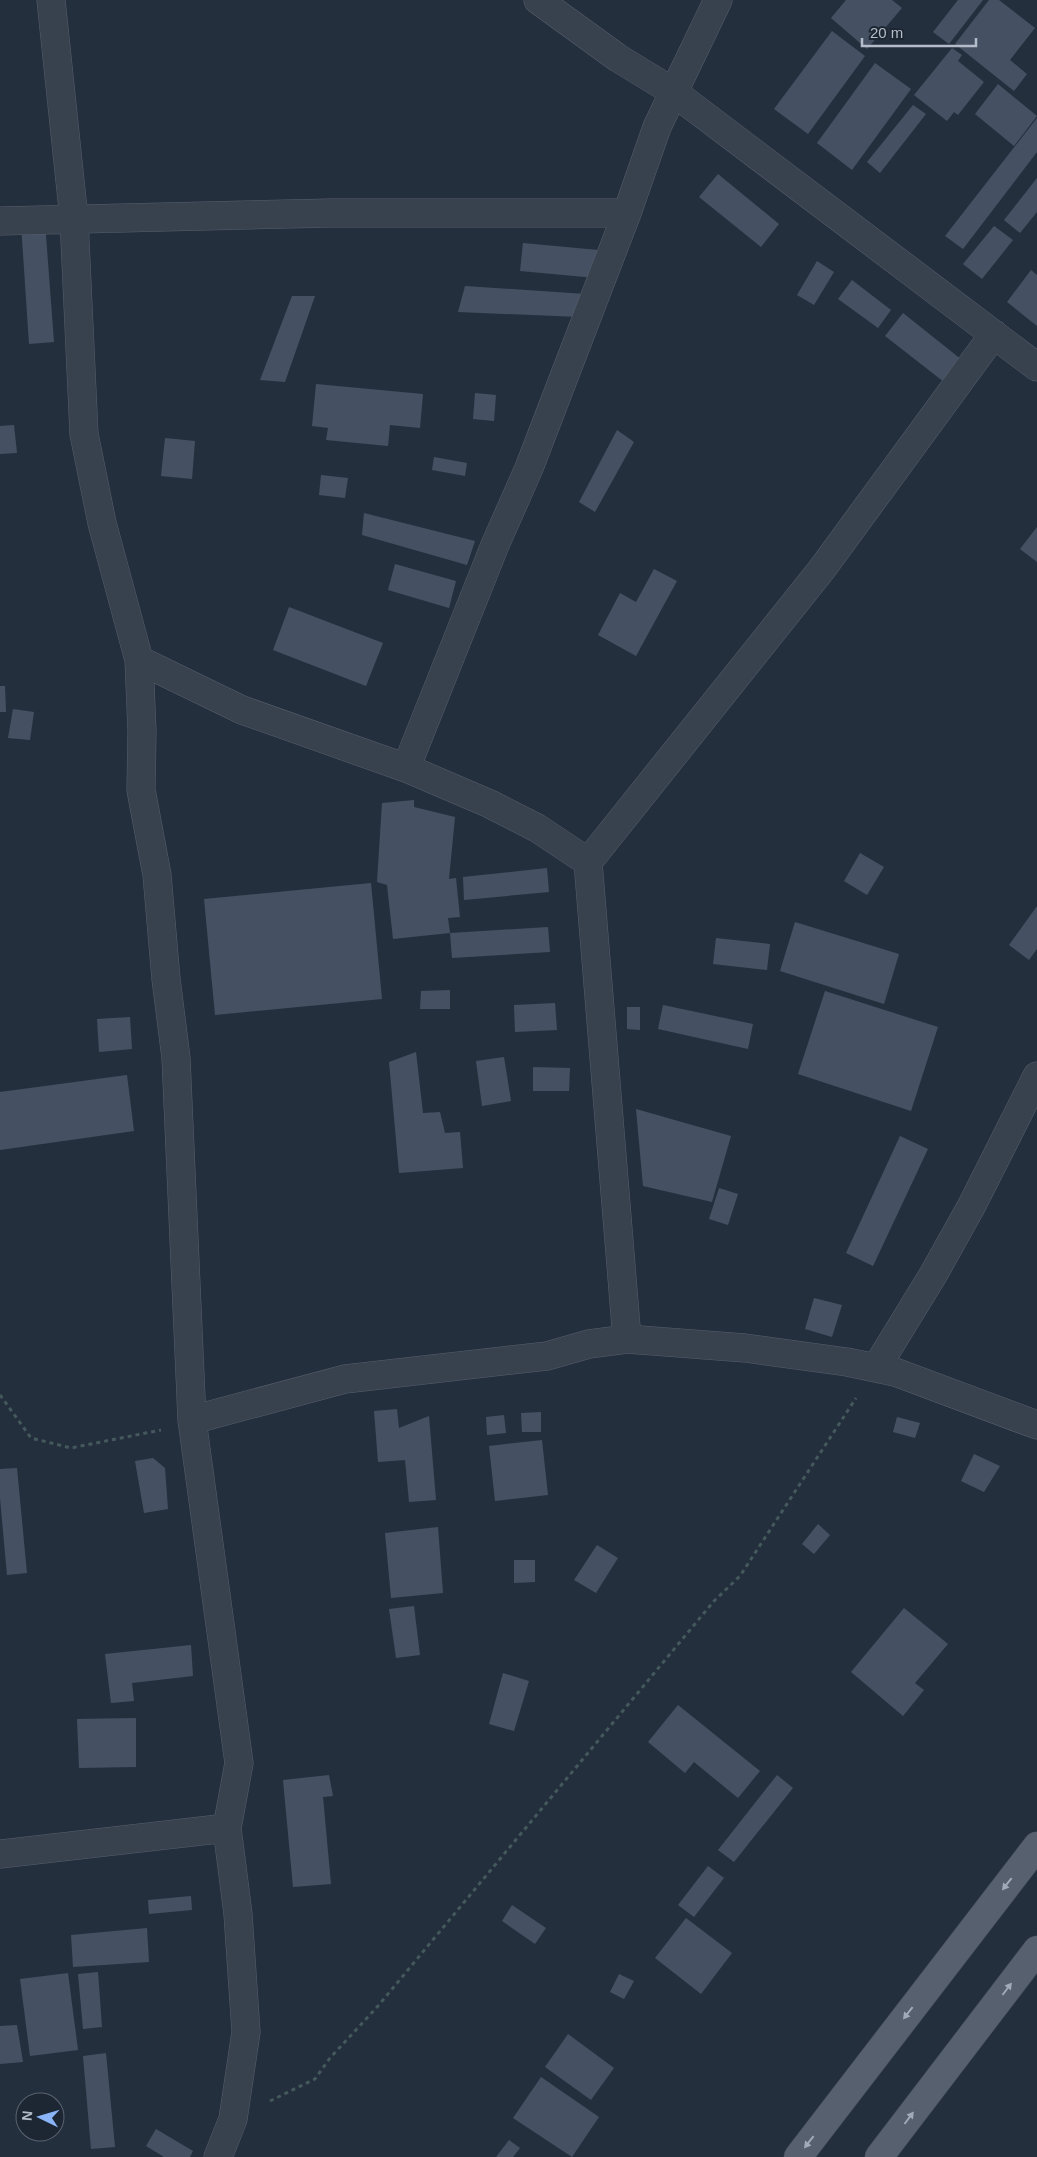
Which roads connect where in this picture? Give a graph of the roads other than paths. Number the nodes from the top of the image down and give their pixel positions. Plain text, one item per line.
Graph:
1 (51, 0) edge
2 (538, 0) edge
3 (718, 0) edge
4 (672, 91) junction
5 (627, 213) junction
6 (74, 219) junction
7 (0, 221) edge
8 (994, 334) junction
9 (1037, 367) edge
10 (139, 660) junction
11 (406, 768) junction
12 (588, 862) junction
13 (1037, 1076) edge
14 (627, 1339) junction
15 (876, 1368) junction
16 (192, 1420) junction
17 (1037, 1425) edge
18 (227, 1828) junction
19 (1037, 1846) edge
20 (0, 1854) edge
21 (1037, 1950) edge
22 (218, 2157) edge
23 (798, 2157) edge
24 (879, 2157) edge

1 - 6 street
2 - 4 street
3 - 4 street
4 - 5 street
4 - 8 street
5 - 6 street
5 - 11 street
6 - 7 street
6 - 10 street
8 - 9 street
8 - 12 street
10 - 11 street
10 - 16 street
11 - 12 street
12 - 14 street
13 - 15 street
14 - 15 street
14 - 16 street
15 - 17 street
16 - 18 street
18 - 20 street
18 - 22 street
19 -> 23 main road
24 -> 21 main road

